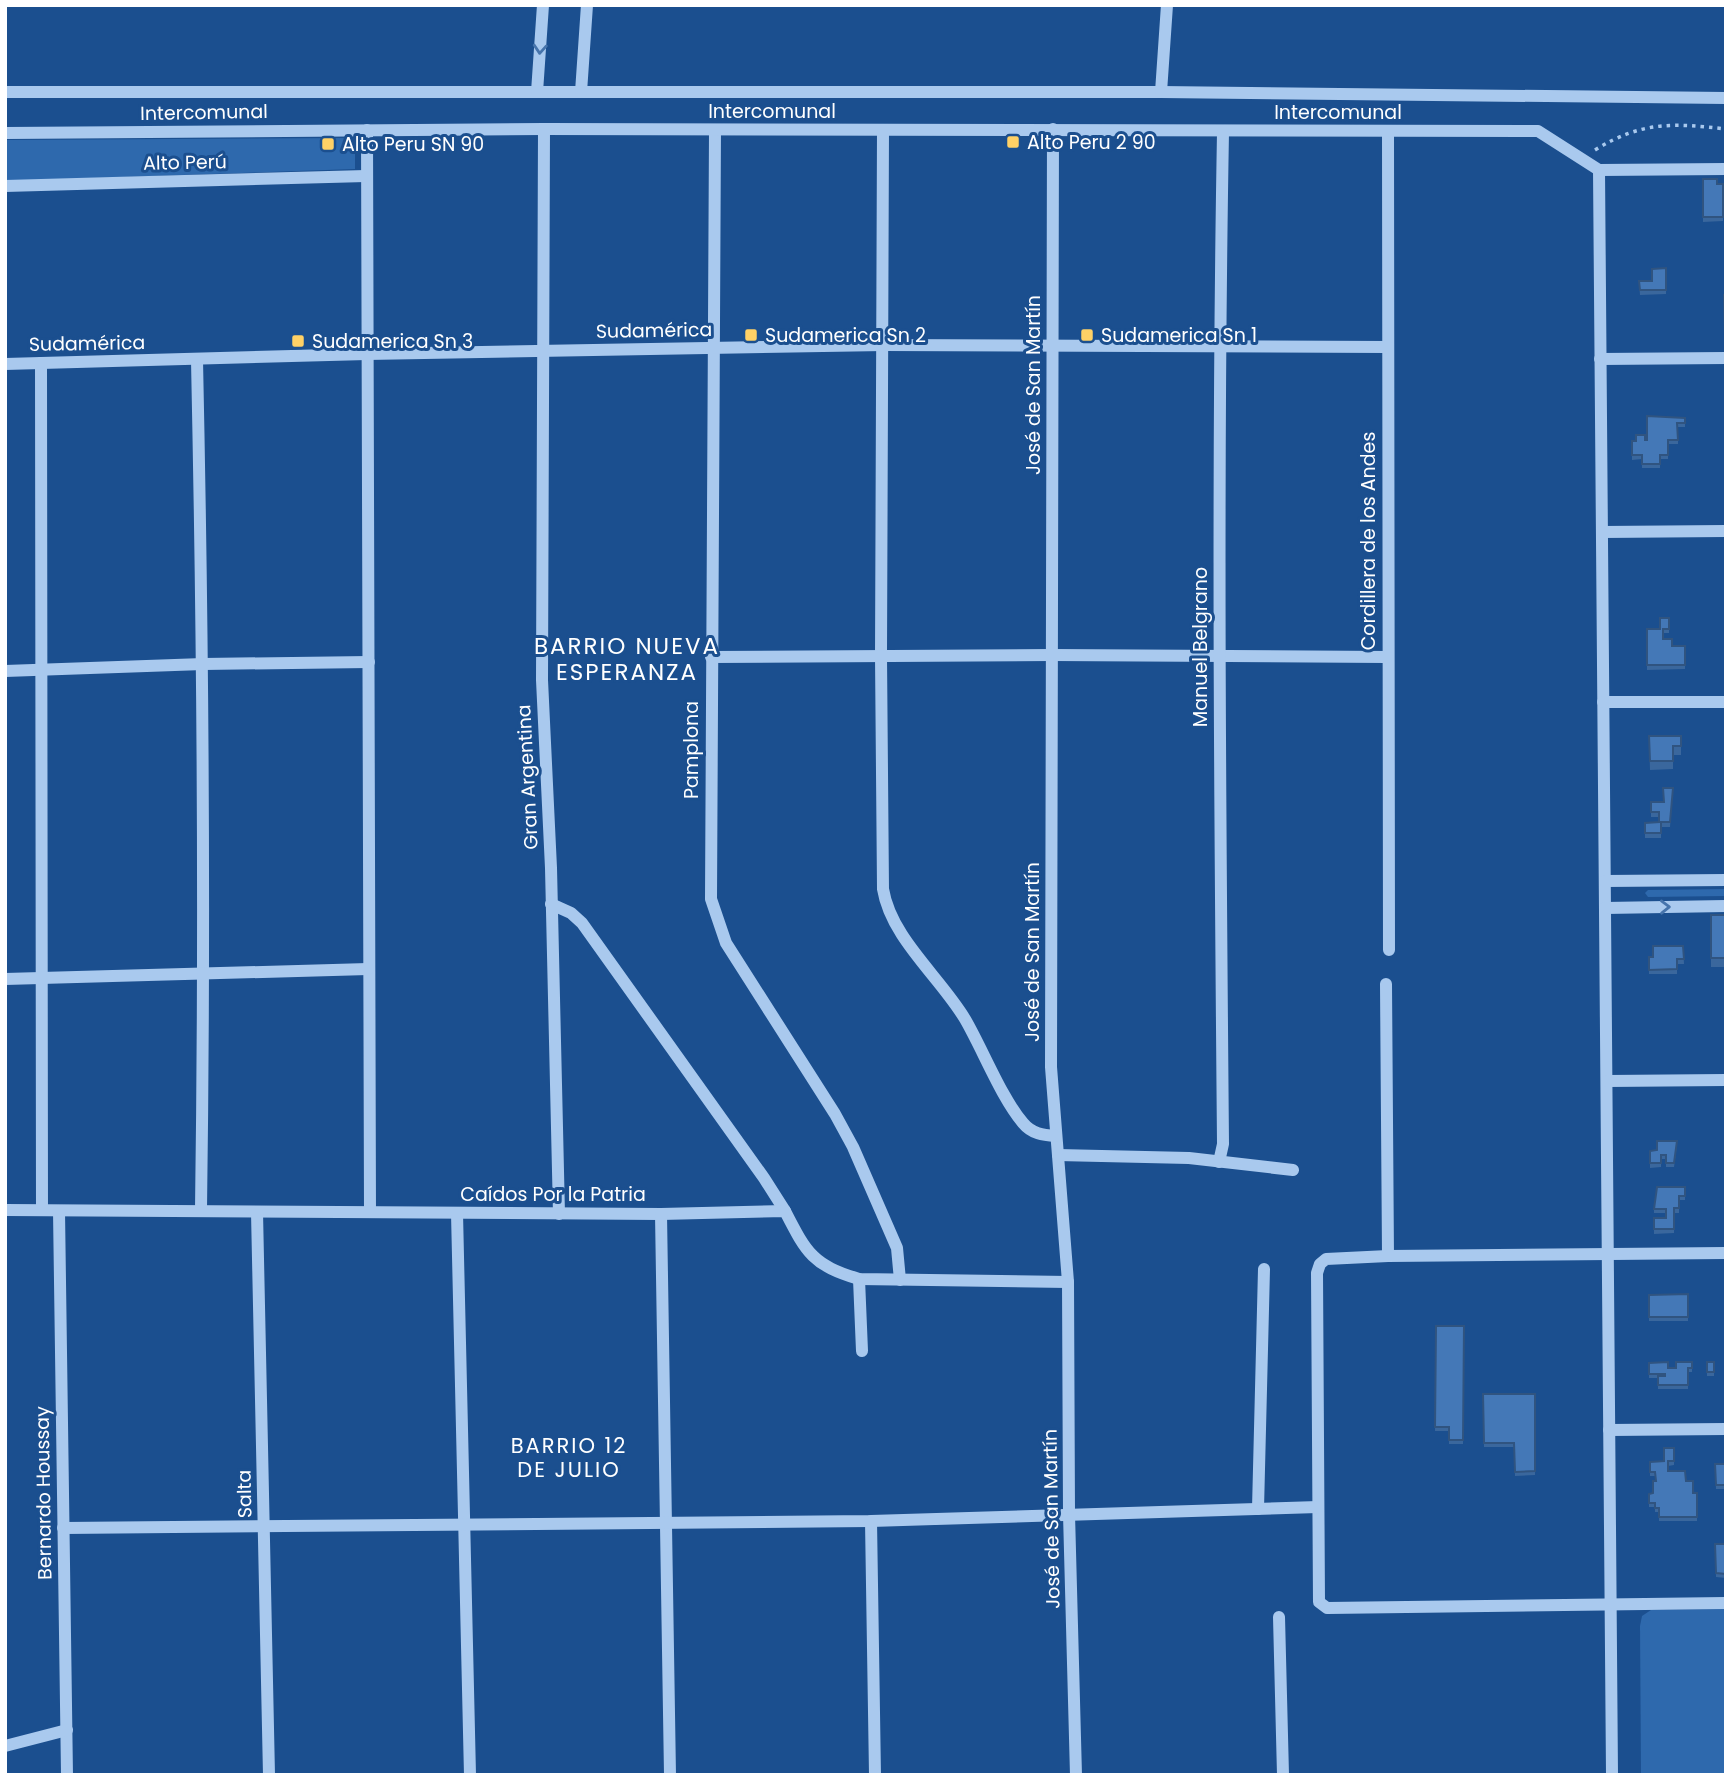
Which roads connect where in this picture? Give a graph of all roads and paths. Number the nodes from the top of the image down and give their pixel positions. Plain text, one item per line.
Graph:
1 (543, 5) edge
2 (587, 5) edge
3 (1167, 5) edge
4 (5, 92) edge
5 (537, 92) junction
6 (581, 92) junction
7 (1161, 92) junction
8 (1726, 98) edge
9 (1053, 129) junction
10 (1726, 129) edge
11 (367, 130) junction
12 (544, 130) junction
13 (715, 130) junction
14 (883, 130) junction
15 (1388, 131) junction
16 (1223, 132) junction
17 (5, 134) edge
18 (1581, 158) junction
19 (1726, 169) edge
20 (1598, 170) junction
21 (366, 176) junction
22 (5, 186) edge
23 (884, 345) junction
24 (1052, 346) junction
25 (1219, 347) junction
26 (1388, 347) junction
27 (713, 348) junction
28 (542, 352) junction
29 (367, 354) junction
30 (1726, 358) edge
31 (1600, 359) junction
32 (197, 360) junction
33 (41, 363) junction
34 (5, 364) edge
35 (1726, 531) edge
36 (1602, 532) junction
37 (1052, 654) junction
38 (881, 656) junction
39 (1219, 656) junction
40 (712, 657) junction
41 (1387, 657) junction
42 (369, 662) junction
43 (203, 664) junction
44 (43, 670) junction
45 (5, 671) edge
46 (1603, 702) junction
47 (1726, 702) edge
48 (1726, 880) edge
49 (1605, 881) junction
50 (551, 904) junction
51 (1726, 906) edge
52 (1605, 908) junction
53 (1389, 950) dead end
54 (368, 969) junction
55 (204, 974) junction
56 (43, 978) junction
57 (5, 979) edge
58 (1386, 984) dead end
59 (1726, 1080) edge
60 (1606, 1081) junction
61 (1056, 1136) junction
62 (1058, 1156) junction
63 (1219, 1162) junction
64 (1293, 1170) dead end
65 (5, 1210) edge
66 (42, 1210) junction
67 (201, 1210) junction
68 (59, 1211) junction
69 (785, 1211) junction
70 (257, 1212) junction
71 (370, 1212) junction
72 (457, 1213) junction
73 (559, 1214) junction
74 (661, 1214) junction
75 (1726, 1253) edge
76 (1608, 1254) junction
77 (1388, 1256) junction
78 (1264, 1269) dead end
79 (859, 1279) junction
80 (900, 1280) junction
81 (1068, 1282) junction
82 (862, 1351) dead end
83 (1726, 1429) edge
84 (1609, 1430) junction
85 (1318, 1507) junction
86 (1258, 1509) junction
87 (1069, 1514) junction
88 (871, 1521) junction
89 (666, 1524) junction
90 (464, 1525) junction
91 (264, 1527) junction
92 (63, 1528) junction
93 (1726, 1603) edge
94 (1611, 1605) junction
95 (1279, 1618) dead end
96 (67, 1730) junction
97 (5, 1746) edge
98 (68, 1775) edge
99 (269, 1775) edge
100 (470, 1775) edge
101 (670, 1775) edge
102 (875, 1775) edge
103 (1076, 1775) edge
104 (1283, 1775) edge
105 (1612, 1775) edge

1 -> 5 street
2 - 6 street
3 - 7 street
4 - 5 street
5 - 6 street
6 - 7 street
7 - 8 street
9 - 14 street, Intercomunal
9 - 16 street, Intercomunal
9 - 24 street, José de San Martín
10 - 18 path
11 - 12 street, Intercomunal
11 - 17 street, Intercomunal
11 - 21 street
12 - 13 street, Intercomunal
12 - 28 street, Gran Argentina
13 - 14 street, Intercomunal
13 - 27 street, Pamplona
14 - 23 street
15 - 16 street, Intercomunal
15 - 18 street, Intercomunal
15 - 26 street, Cordillera de los Andes
16 - 25 street, Manuel Belgrano
18 - 20 street
19 - 20 street
20 - 31 street
21 - 22 street, Alto Perú
21 - 29 street
23 - 24 street, Sudamérica
23 - 27 street, Sudamérica
23 - 38 street
24 - 25 street, Sudamérica
24 - 37 street, José de San Martín
25 - 26 street, Sudamérica
25 - 39 street, Manuel Belgrano
26 - 41 street, Cordillera de los Andes
27 - 28 street, Sudamérica
27 - 40 street, Pamplona
28 - 29 street, Sudamérica
28 - 50 street, Gran Argentina
29 - 32 street, Sudamérica
29 - 42 street
30 - 31 street
31 - 36 street
32 - 33 street, Sudamérica
32 - 43 street
33 - 34 street, Sudamérica
33 - 44 street
35 - 36 street
36 - 46 street
37 - 38 street
37 - 39 street
37 - 61 street, José de San Martín
38 - 40 street
38 - 61 street
39 - 41 street
39 - 63 street, Manuel Belgrano
40 - 80 street, Pamplona
41 - 53 street, Cordillera de los Andes
42 - 43 street
42 - 54 street
43 - 44 street
43 - 55 street
44 - 45 street
44 - 56 street
46 - 47 street
46 - 49 street
48 - 49 street
49 - 52 street
50 - 69 street
50 - 73 street, Gran Argentina
52 -> 51 street
52 - 60 street
54 - 55 street
54 - 71 street
55 - 56 street
55 - 67 street
56 - 57 street
56 - 66 street
58 - 77 street
59 - 60 street
60 - 76 street
61 - 62 street, José de San Martín
62 - 63 street
62 - 81 street, José de San Martín
63 - 64 street
65 - 66 street, Caídos Por la Patria
66 - 68 street, Caídos Por la Patria
67 - 68 street, Caídos Por la Patria
67 - 70 street, Caídos Por la Patria
68 - 92 street, Bernardo Houssay
69 - 74 street, Caídos Por la Patria
69 - 79 street
70 - 71 street, Caídos Por la Patria
70 - 91 street, Salta
71 - 72 street, Caídos Por la Patria
72 - 73 street, Caídos Por la Patria
72 - 90 street
73 - 74 street, Caídos Por la Patria
74 - 89 street
75 - 76 street
76 - 77 street
76 - 84 street
77 - 85 street
78 - 86 street
79 - 80 street
79 - 82 street
80 - 81 street
81 - 87 street, José de San Martín
83 - 84 street
84 - 94 street
85 - 86 street
85 - 94 street
86 - 87 street
87 - 88 street
87 - 103 street, José de San Martín
88 - 89 street
88 - 102 street
89 - 90 street
89 - 101 street
90 - 91 street
90 - 100 street
91 - 92 street
91 - 99 street, Salta
92 - 96 street, Bernardo Houssay
93 - 94 street
94 - 105 street
95 - 104 street
96 - 97 street
96 - 98 street, Bernardo Houssay

